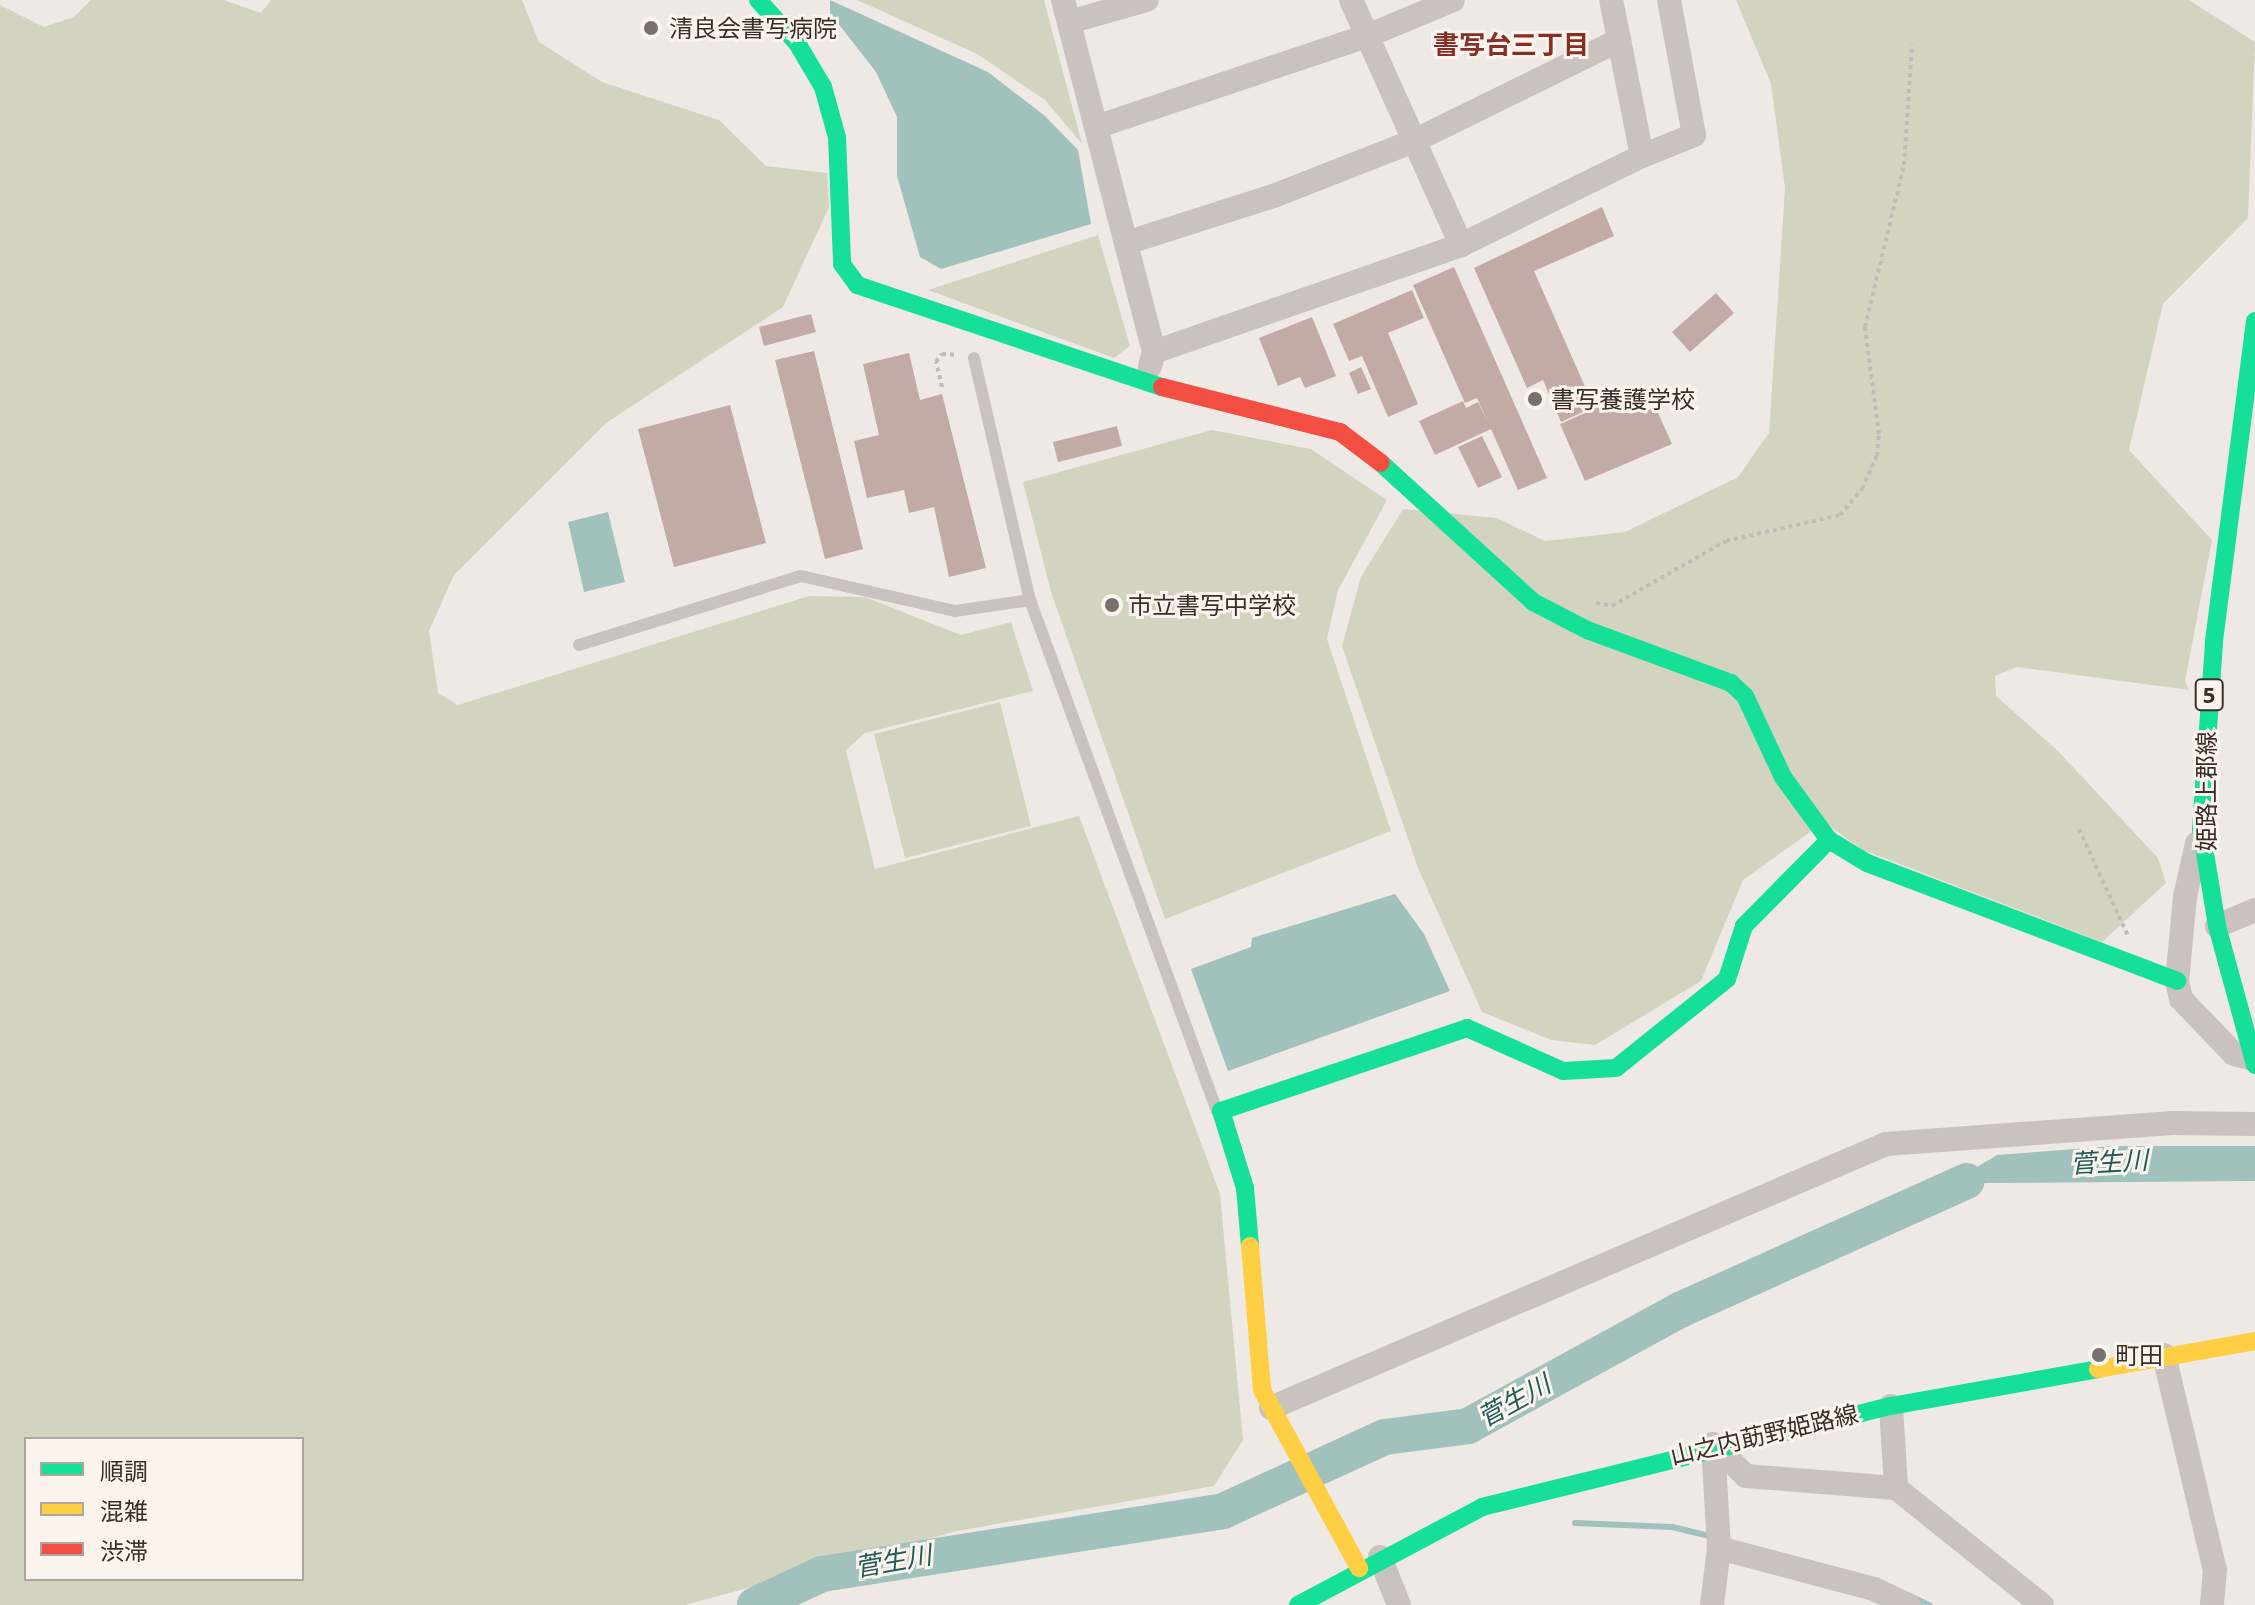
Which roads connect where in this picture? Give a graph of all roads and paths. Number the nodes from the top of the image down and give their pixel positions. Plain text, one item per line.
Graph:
1 (758, 0) edge
2 (1147, 0) edge
3 (1351, 0) edge
4 (1453, 0) edge
5 (1611, 0) edge
6 (1669, 0) edge
7 (1066, 11) edge
8 (1367, 36) junction
9 (1619, 40) junction
10 (1912, 44) dead end
11 (1096, 127) junction
12 (1414, 141) junction
13 (1642, 156) junction
14 (1126, 243) junction
15 (1461, 245) junction
16 (2255, 321) edge
17 (1154, 352) junction
18 (974, 358) dead end
19 (961, 368) dead end
20 (1146, 383) junction
21 (942, 387) dead end
22 (1030, 600) junction
23 (1585, 601) dead end
24 (579, 645) dead end
25 (2079, 829) dead end
26 (2201, 829) junction
27 (1829, 840) junction
28 (2255, 910) edge
29 (2217, 926) junction
30 (2128, 931) dead end
31 (2177, 981) junction
32 (2254, 1062) edge
33 (1219, 1118) junction
34 (2255, 1124) edge
35 (2255, 1341) edge
36 (2164, 1355) junction
37 (1891, 1406) junction
38 (1273, 1412) junction
39 (1713, 1444) junction
40 (1896, 1488) junction
41 (1719, 1548) junction
42 (1370, 1563) junction
43 (1298, 1605) edge
44 (1399, 1605) edge
45 (1712, 1605) edge
46 (1908, 1605) edge
47 (2042, 1605) edge
48 (2212, 1605) edge

1 - 20 street
2 - 7 street
3 - 8 street
4 - 8 street
5 - 9 street
6 - 13 street
7 - 11 street
8 - 11 street
8 - 12 street
9 - 12 street
9 - 13 street
10 - 23 path
11 - 14 street
12 - 14 street
12 - 15 street
13 - 15 street
14 - 17 street
15 - 17 street
16 - 26 street, 姫路上郡線 / 5
17 - 20 street
18 - 22 lane
19 - 21 path
20 - 27 street
22 - 24 lane
22 - 33 lane
25 - 30 path
26 - 29 street, 姫路上郡線 / 5
26 - 31 street
27 - 31 street
27 - 33 street
28 - 29 street
29 - 32 street, 姫路上郡線 / 5
31 - 32 street
33 - 38 street
34 - 38 street
35 - 36 street, 山之内莇野姫路線
36 - 37 street, 山之内莇野姫路線
36 - 48 street
37 - 39 street, 山之内莇野姫路線
37 - 40 street
38 - 42 street
39 - 40 street
39 - 41 street
39 - 42 street, 山之内莇野姫路線
40 - 47 street
41 - 45 street
41 - 46 street
42 - 43 street, 山之内莇野姫路線
42 - 44 street

